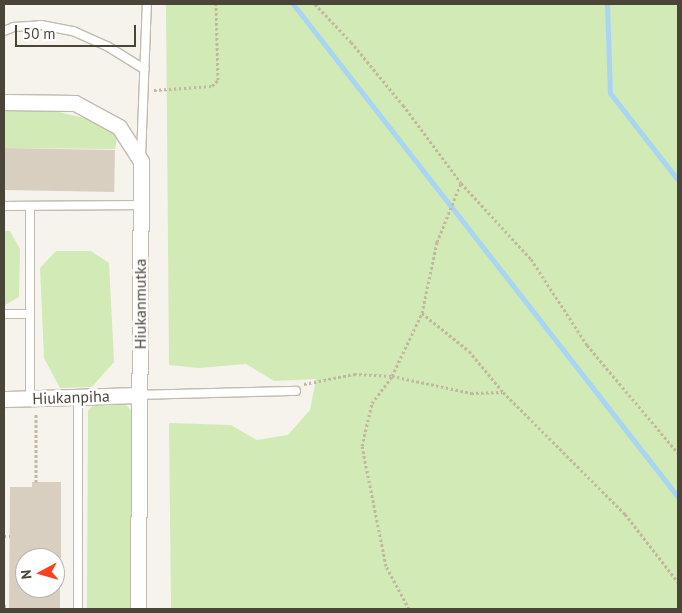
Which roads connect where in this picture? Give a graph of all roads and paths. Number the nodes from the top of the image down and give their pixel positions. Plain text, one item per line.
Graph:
1 (147, 4) edge
2 (216, 4) edge
3 (314, 4) edge
4 (4, 31) edge
5 (144, 69) junction
6 (143, 90) junction
7 (4, 102) edge
8 (141, 161) junction
9 (461, 183) junction
10 (141, 205) junction
11 (4, 206) edge
12 (30, 206) junction
13 (422, 313) junction
14 (4, 314) edge
15 (30, 314) junction
16 (392, 376) junction
17 (308, 381) dead end
18 (296, 391) dead end
19 (502, 392) junction
20 (139, 395) junction
21 (78, 396) junction
22 (33, 398) junction
23 (4, 399) edge
24 (678, 453) edge
25 (36, 482) dead end
26 (4, 536) edge
27 (10, 536) dead end
28 (678, 582) edge
29 (4, 606) edge
30 (9, 606) dead end
31 (78, 609) edge
32 (138, 609) edge
33 (409, 609) edge

1 - 5 lane
2 - 6 path
3 - 9 path
4 - 5 lane
5 - 6 lane
6 - 8 lane
7 - 8 street
8 - 10 street, Hiukanmutka
9 - 13 path
9 - 24 path
10 - 12 lane
10 - 20 street, Hiukanmutka
11 - 12 lane
12 - 15 lane
13 - 16 path
13 - 19 path
14 - 15 lane
15 - 22 lane
16 - 17 path
16 - 19 path
16 - 33 path
18 - 20 lane
19 - 28 path
20 - 21 street, Hiukanpiha
20 - 32 street, Hiukanmutka
21 - 22 street, Hiukanpiha
21 - 31 lane
22 - 23 street, Hiukanpiha
22 - 25 path
26 - 27 path
29 - 30 path

